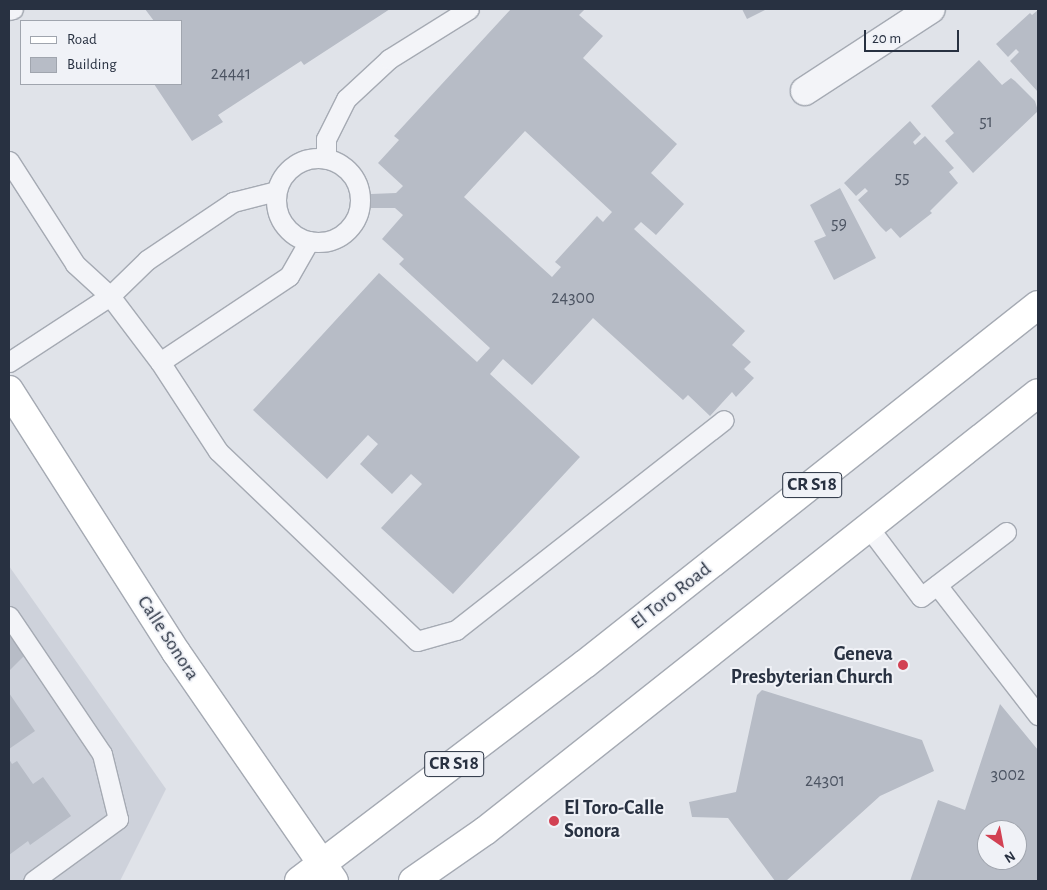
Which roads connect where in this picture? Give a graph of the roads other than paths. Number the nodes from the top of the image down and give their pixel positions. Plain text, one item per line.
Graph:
1 (13, 9) edge
2 (469, 9) edge
3 (931, 9) edge
4 (9, 10) edge
5 (805, 91) dead end
6 (326, 159) junction
7 (9, 161) edge
8 (276, 191) junction
9 (309, 241) junction
10 (110, 296) junction
11 (1038, 305) edge
12 (9, 362) edge
13 (160, 362) junction
14 (9, 390) edge
15 (1038, 393) edge
16 (724, 420) dead end
17 (869, 528) junction
18 (1006, 532) dead end
19 (937, 585) junction
20 (9, 616) edge
21 (1038, 715) edge
22 (329, 873) edge
23 (34, 881) edge
24 (299, 881) edge
25 (413, 881) edge

1 - 4 lane
2 - 6 lane
3 - 5 street
6 - 8 lane
6 - 9 lane
7 - 10 lane
8 - 9 lane
8 - 10 lane
9 - 13 lane
10 - 12 lane
10 - 13 lane
11 - 22 main road, El Toro Road / CR S18
13 - 16 lane
14 - 22 main road, Calle Sonora
15 - 17 main road
17 - 19 lane
17 - 25 main road
18 - 19 lane
19 - 21 lane
20 - 23 lane
22 - 24 main road, El Toro Road / CR S18

